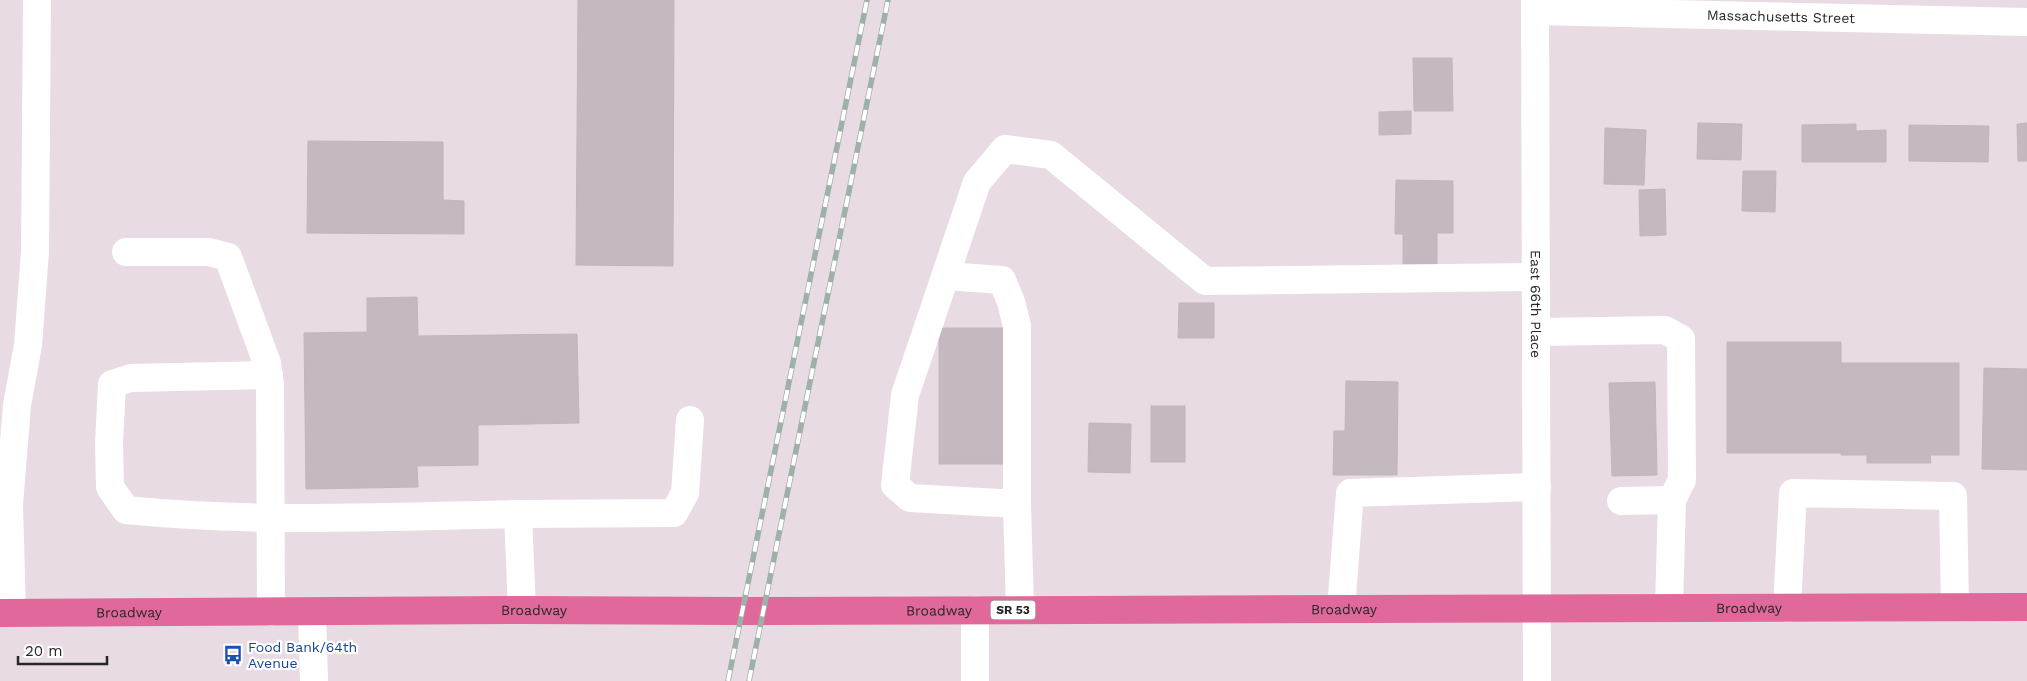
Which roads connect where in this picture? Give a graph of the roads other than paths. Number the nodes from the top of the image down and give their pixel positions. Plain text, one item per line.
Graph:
1 (37, 0) edge
2 (1535, 6) edge
3 (2027, 22) edge
4 (126, 252) dead end
5 (946, 276) junction
6 (1536, 277) junction
7 (1536, 332) junction
8 (269, 375) junction
9 (690, 420) dead end
10 (7, 452) edge
11 (1536, 487) junction
12 (1672, 500) junction
13 (1621, 501) dead end
14 (1017, 504) junction
15 (518, 514) junction
16 (270, 519) junction
17 (1955, 607) junction
18 (2027, 607) edge
19 (1536, 608) junction
20 (1668, 608) junction
21 (1787, 608) junction
22 (1341, 609) junction
23 (522, 610) junction
24 (975, 610) junction
25 (1020, 610) junction
26 (271, 612) junction
27 (312, 612) junction
28 (6, 613) edge
29 (314, 681) edge
30 (975, 681) edge
31 (1537, 681) edge

1 - 10 street
2 - 3 street, Massachusetts Street
2 - 6 street, East 66th Place
4 - 8 street
5 - 6 street
5 - 14 street
5 - 14 street
6 - 7 street, East 66th Place
7 - 11 street, East 66th Place
7 - 12 street
8 - 16 street
8 - 16 street
9 - 15 street
10 - 28 street
11 - 19 street, East 66th Place
11 - 22 street
12 - 13 street
12 - 20 street
14 - 25 street
15 - 16 street
15 - 23 street
16 - 26 street
17 - 18 main road, Broadway / SR 53
17 - 21 main road, Broadway / SR 53
17 - 21 street
19 - 20 main road, Broadway / SR 53
19 - 22 main road, Broadway / SR 53
19 - 31 street, East 66th Place
20 - 21 main road, Broadway / SR 53
22 - 25 main road, Broadway / SR 53
23 - 24 main road, Broadway / SR 53
23 - 27 main road, Broadway / SR 53
24 - 25 main road, Broadway / SR 53
24 - 30 street
26 - 27 main road, Broadway / SR 53
26 - 28 main road, Broadway / SR 53
27 - 29 street

